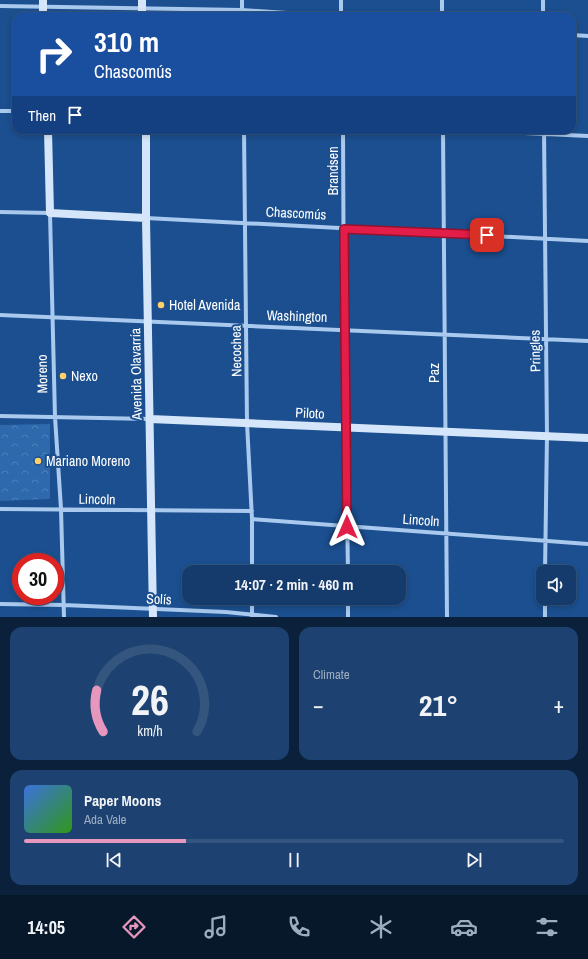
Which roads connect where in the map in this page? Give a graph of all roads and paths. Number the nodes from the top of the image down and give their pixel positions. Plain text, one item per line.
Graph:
1 (242, 0) edge
2 (341, 0) edge
3 (442, 0) edge
4 (543, 0) edge
5 (43, 3) edge
6 (0, 6) edge
7 (142, 8) edge
8 (242, 10) junction
9 (272, 12) edge
10 (341, 12) edge
11 (442, 12) edge
12 (543, 12) edge
13 (576, 35) edge
14 (588, 36) edge
15 (0, 111) edge
16 (12, 111) edge
17 (48, 134) edge
18 (146, 134) edge
19 (244, 134) edge
20 (343, 134) edge
21 (443, 134) edge
22 (544, 134) edge
23 (566, 134) edge
24 (588, 136) edge
25 (0, 212) edge
26 (50, 213) junction
27 (146, 218) junction
28 (246, 224) junction
29 (344, 229) junction
30 (444, 233) junction
31 (544, 238) junction
32 (588, 241) edge
33 (0, 315) edge
34 (54, 318) junction
35 (149, 321) junction
36 (246, 325) junction
37 (344, 329) junction
38 (445, 334) junction
39 (546, 338) junction
40 (588, 341) edge
41 (0, 416) edge
42 (55, 417) junction
43 (150, 419) junction
44 (247, 423) junction
45 (346, 428) junction
46 (445, 431) junction
47 (547, 435) junction
48 (588, 438) edge
49 (0, 509) edge
50 (61, 509) junction
51 (151, 509) junction
52 (252, 511) junction
53 (252, 519) junction
54 (347, 527) junction
55 (447, 533) junction
56 (546, 541) junction
57 (588, 544) edge
58 (62, 553) edge
59 (252, 565) edge
60 (348, 565) edge
61 (545, 565) edge
62 (0, 604) edge
63 (12, 604) edge
64 (64, 605) joint
65 (252, 605) edge
66 (348, 605) edge
67 (545, 605) edge
68 (153, 613) edge
69 (252, 616) edge
70 (64, 617) edge
71 (276, 617) edge
72 (348, 617) edge
73 (447, 617) edge
74 (544, 617) edge

1 - 8 street
2 - 10 street
3 - 11 street
4 - 12 street
5 - 6 street
5 - 7 street
7 - 8 street
8 - 9 street
13 - 14 street
15 - 16 street
17 - 26 main road, Moreno
18 - 27 main road, Avenida Olavarría
19 - 28 street, Necochea
20 - 29 street, Brandsen
21 - 30 street, Paz
22 - 31 street, Pringles
23 - 24 street
25 - 26 street
26 - 27 main road, Chascomús
26 - 34 street, Moreno
27 - 28 street, Chascomús
27 - 35 main road, Avenida Olavarría
28 - 29 street, Chascomús
28 - 36 street, Necochea
29 - 30 street, Chascomús
29 - 37 street, Brandsen
30 - 31 street, Chascomús
30 - 38 street, Paz
31 - 32 street, Chascomús
31 - 39 street, Pringles
33 - 34 street, Washington
34 - 35 street, Washington
34 - 42 street, Moreno
35 - 36 street, Washington
35 - 43 main road, Avenida Olavarría
36 - 37 street, Washington
36 - 44 street, Necochea
37 - 38 street, Washington
37 - 45 street, Brandsen
38 - 39 street, Washington
38 - 46 street, Paz
39 - 40 street, Washington
39 - 47 street, Pringles
41 - 42 street, Piloto
42 - 43 street, Piloto
42 - 50 street, Moreno
43 - 44 main road, Piloto
43 - 51 main road, Avenida Olavarría
44 - 45 main road, Piloto
44 - 52 street, Necochea
45 - 46 main road, Piloto
45 - 54 street, Brandsen
46 - 47 main road, Piloto
46 - 55 street, Paz
47 - 48 main road, Piloto
47 - 56 street, Pringles
49 - 50 street, Lincoln
50 - 51 street, Lincoln
50 - 58 street, Moreno
51 - 52 street, Lincoln
51 - 68 main road, Avenida Olavarría
52 - 53 street, Necochea
53 - 54 street, Lincoln
53 - 59 street, Necochea
54 - 55 street, Lincoln
54 - 60 street, Brandsen
55 - 56 street, Lincoln
55 - 73 street, Paz
56 - 57 street, Lincoln
56 - 61 street, Pringles
62 - 63 street, Solís
64 - 68 street, Solís
64 - 70 street, Moreno
65 - 69 street
66 - 72 street
67 - 74 street
68 - 69 street, Solís
69 - 71 street, Solís

